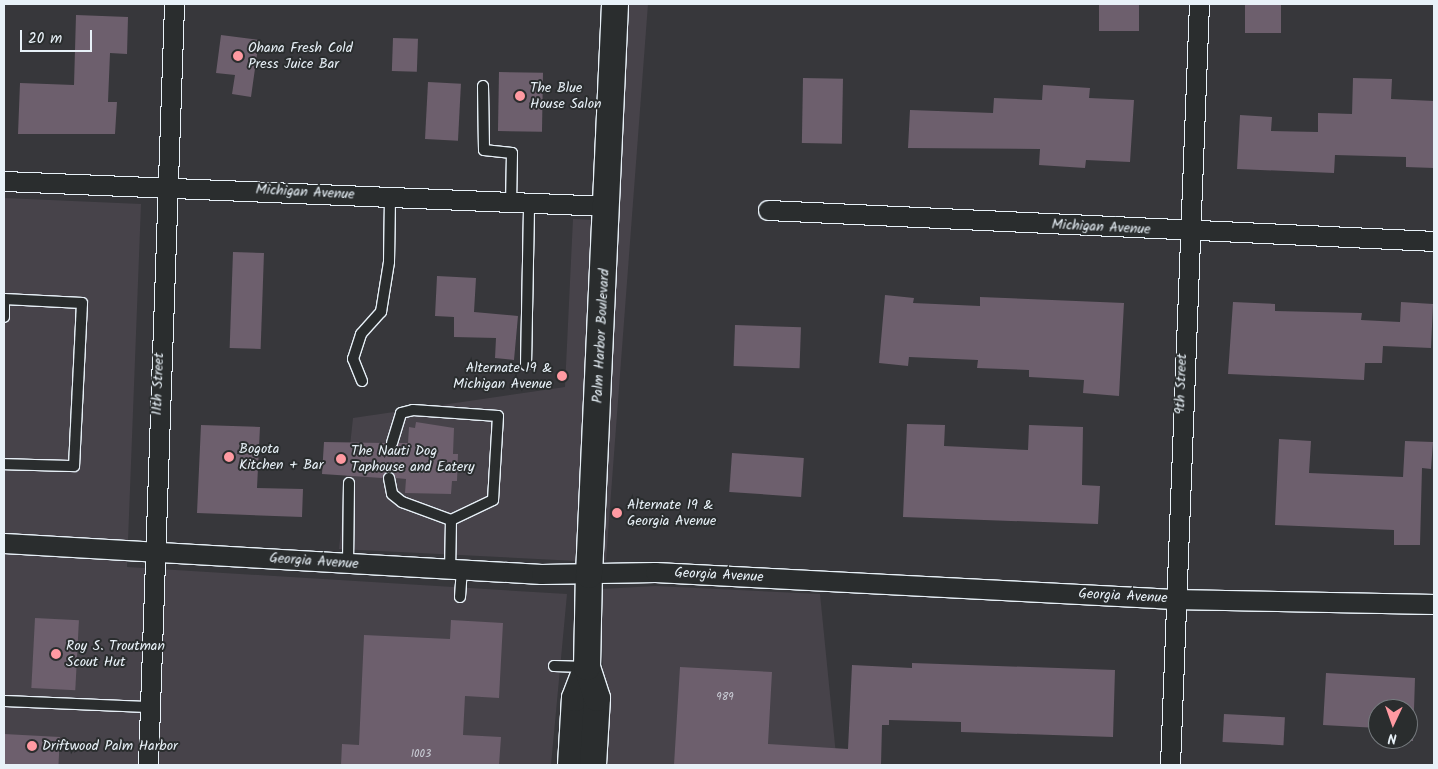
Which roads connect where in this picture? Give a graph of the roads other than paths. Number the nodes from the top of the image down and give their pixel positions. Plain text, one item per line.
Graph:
1 (174, 4) edge
2 (615, 4) edge
3 (1199, 4) edge
4 (483, 86) dead end
5 (4, 181) edge
6 (164, 185) junction
7 (390, 197) junction
8 (520, 203) junction
9 (607, 206) junction
10 (768, 210) dead end
11 (1187, 231) junction
12 (1434, 241) edge
13 (4, 299) edge
14 (4, 317) edge
15 (526, 365) dead end
16 (362, 381) dead end
17 (392, 443) dead end
18 (4, 464) edge
19 (389, 478) dead end
20 (349, 483) dead end
21 (451, 520) junction
22 (4, 543) edge
23 (153, 551) junction
24 (348, 564) junction
25 (456, 570) junction
26 (589, 575) junction
27 (460, 597) dead end
28 (1173, 598) junction
29 (1434, 604) edge
30 (554, 666) dead end
31 (587, 667) junction
32 (4, 701) edge
33 (148, 707) junction
34 (148, 765) edge
35 (571, 765) edge
36 (593, 765) edge
37 (1170, 765) edge

1 - 6 street, 11th Street
2 - 9 main road, Palm Harbor Boulevard
3 - 11 street, 9th Street
4 - 8 lane
5 - 6 street, Michigan Avenue
6 - 7 street, Michigan Avenue
6 - 23 street, 11th Street
7 - 8 street, Michigan Avenue
7 - 16 lane
8 - 9 street, Michigan Avenue
8 - 15 lane
9 - 26 main road, Palm Harbor Boulevard
10 - 11 street, Michigan Avenue
11 - 12 street, Michigan Avenue
11 - 28 street, 9th Street
13 - 14 lane
13 - 18 lane
17 - 21 lane
19 - 21 lane
20 - 24 lane
21 - 25 lane
22 - 23 street, Georgia Avenue
23 - 24 street, Georgia Avenue
23 - 33 street, 11th Street
24 - 25 street, Georgia Avenue
25 - 26 street, Georgia Avenue
25 - 27 lane
26 - 28 street, Georgia Avenue
26 - 31 main road, Palm Harbor Boulevard
28 - 29 street, Georgia Avenue
28 - 37 street, 9th Street
30 - 31 lane
31 - 35 main road, Palm Harbor Boulevard
31 - 36 main road, Palm Harbor Boulevard
32 - 33 lane
33 - 34 street, 11th Street

